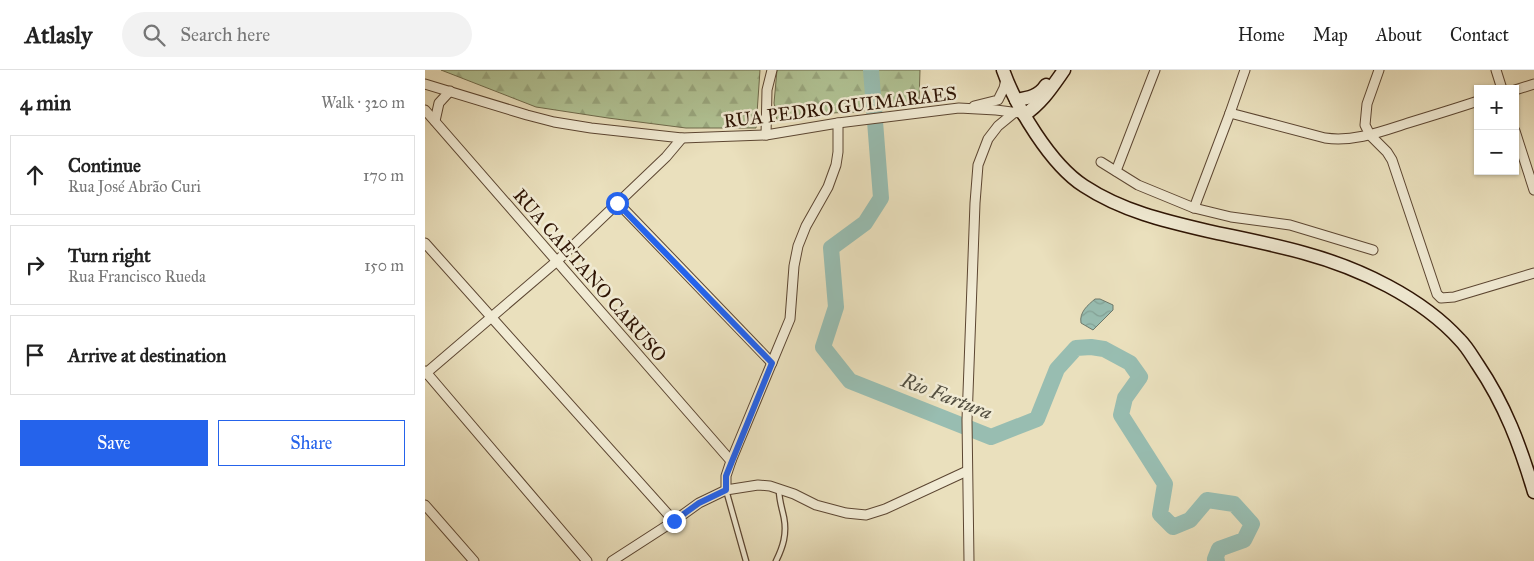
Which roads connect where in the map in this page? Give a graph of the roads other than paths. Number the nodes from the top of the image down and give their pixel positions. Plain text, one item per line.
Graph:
1 (771, 70) edge
2 (1055, 70) edge
3 (1064, 70) edge
4 (1155, 70) edge
5 (1245, 70) edge
6 (1379, 70) edge
7 (1496, 70) edge
8 (1006, 73) edge
9 (425, 84) edge
10 (1534, 84) edge
11 (1501, 85) edge
12 (1519, 89) edge
13 (450, 91) junction
14 (998, 100) junction
15 (1474, 102) edge
16 (959, 108) junction
17 (1026, 109) junction
18 (425, 110) edge
19 (1004, 111) junction
20 (1230, 114) junction
21 (435, 121) junction
22 (838, 123) junction
23 (998, 126) junction
24 (767, 135) junction
25 (1370, 135) junction
26 (682, 138) junction
27 (1519, 143) edge
28 (1101, 162) dead end
29 (1116, 171) junction
30 (1534, 190) edge
31 (617, 203) junction
32 (1194, 208) junction
33 (425, 243) edge
34 (1373, 250) dead end
35 (557, 261) junction
36 (1534, 273) edge
37 (491, 317) junction
38 (772, 363) junction
39 (425, 373) edge
40 (731, 461) junction
41 (967, 471) junction
42 (779, 489) junction
43 (726, 490) junction
44 (1534, 492) edge
45 (425, 505) edge
46 (674, 521) junction
47 (474, 561) edge
48 (587, 561) edge
49 (611, 561) edge
50 (746, 561) edge
51 (776, 561) edge
52 (969, 561) edge

1 - 24 street
2 - 17 main road
3 - 17 main road
4 - 29 street
5 - 20 street
6 - 25 street
7 - 11 street
8 - 14 street
8 - 17 main road
9 - 13 street, RUA PEDRO GUIMARÃES
10 - 12 street
13 - 21 street
13 - 26 street, RUA PEDRO GUIMARÃES
14 - 16 street
14 - 17 street
14 - 19 street
15 - 25 street
16 - 19 street, RUA PEDRO GUIMARÃES
16 - 22 street, RUA PEDRO GUIMARÃES
17 - 19 street, RUA PEDRO GUIMARÃES
17 - 23 street
17 - 44 main road
18 - 21 street, RUA CAETANO CARUSO
19 - 23 street
20 - 25 street
20 - 32 street
21 - 35 street, RUA CAETANO CARUSO
22 - 24 street, RUA PEDRO GUIMARÃES
22 - 38 street
23 - 41 street
24 - 26 street, RUA PEDRO GUIMARÃES
25 - 36 street
26 - 31 street
27 - 30 street
28 - 29 street
29 - 32 street
31 - 35 street
31 - 38 street
32 - 34 street
33 - 37 street
35 - 37 street
35 - 40 street, RUA CAETANO CARUSO
37 - 39 street
37 - 46 street
38 - 40 street
39 - 48 street
40 - 43 street
41 - 42 street
41 - 52 street
42 - 43 street
42 - 51 lane
43 - 46 street
43 - 50 lane
45 - 47 street
46 - 49 street

